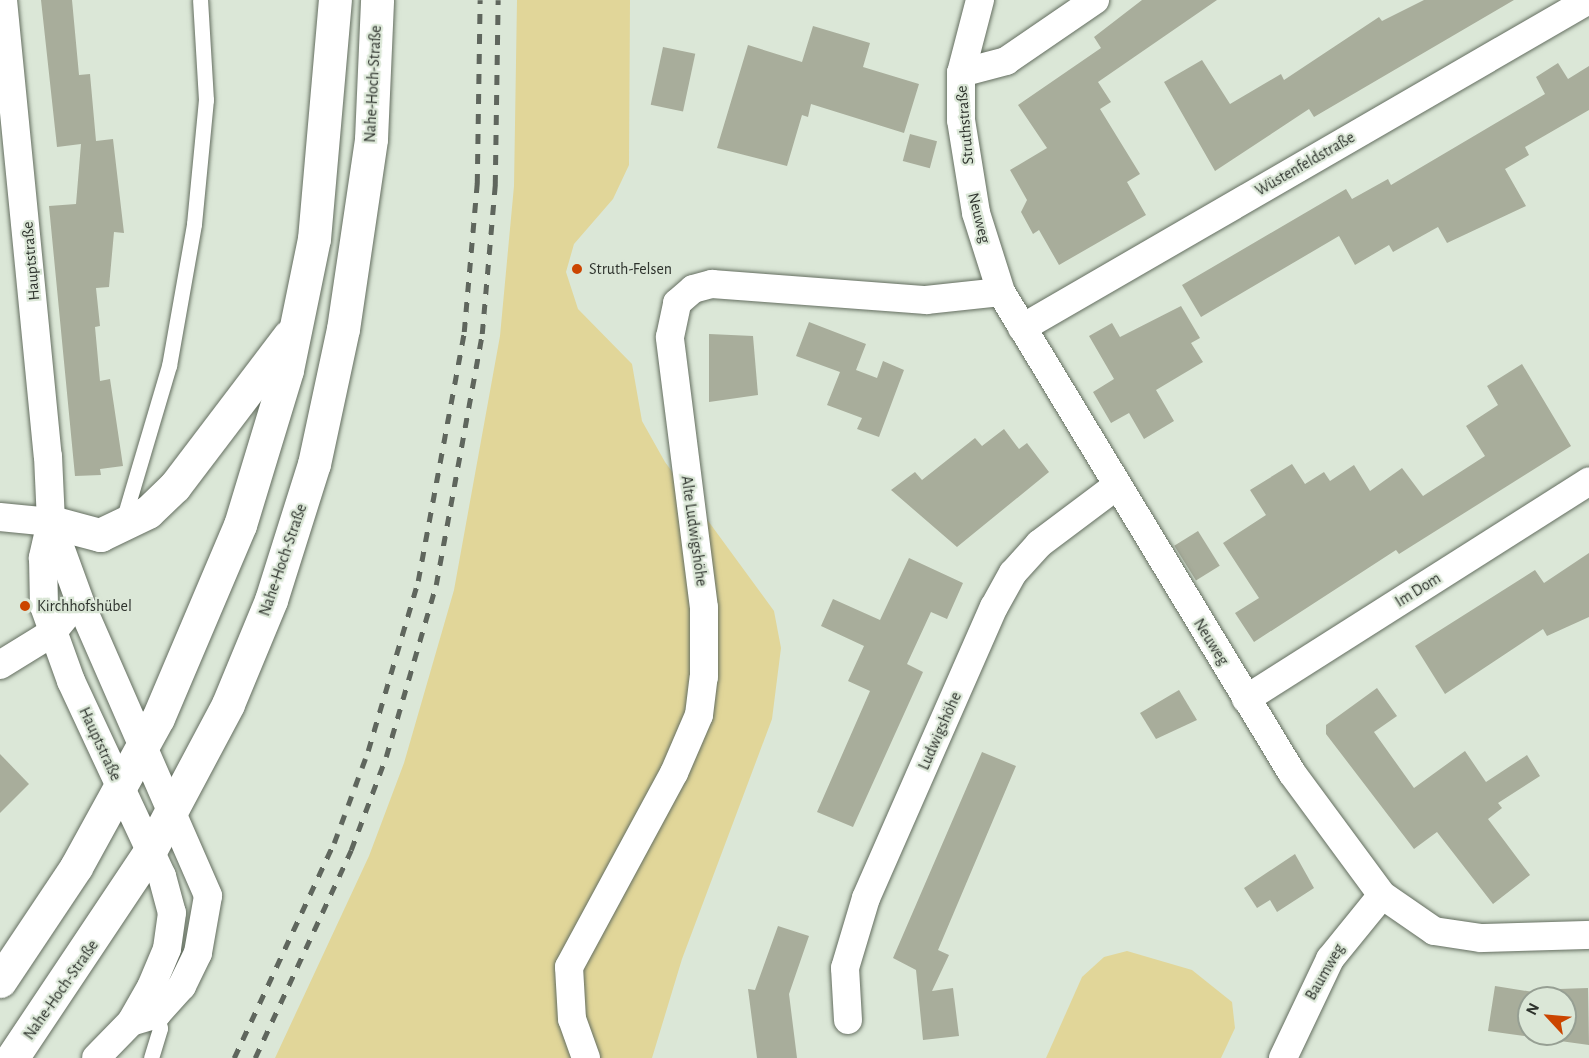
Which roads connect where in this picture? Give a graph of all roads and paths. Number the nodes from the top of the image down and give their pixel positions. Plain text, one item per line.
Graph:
1 (3, 0) edge
2 (200, 0) edge
3 (334, 0) edge
4 (377, 0) edge
5 (981, 0) edge
6 (1095, 0) edge
7 (1589, 0) edge
8 (961, 73) junction
9 (970, 181) joint
10 (1002, 292) junction
11 (297, 325) junction
12 (1022, 328) junction
13 (1589, 481) edge
14 (1115, 487) junction
15 (0, 517) edge
16 (51, 522) junction
17 (120, 529) junction
18 (73, 582) junction
19 (52, 633) junction
20 (0, 666) edge
21 (1246, 699) junction
22 (144, 744) junction
23 (120, 788) junction
24 (173, 809) junction
25 (150, 851) junction
26 (1382, 895) junction
27 (1589, 935) edge
28 (0, 981) edge
29 (144, 1018) junction
30 (848, 1020) dead end
31 (12, 1058) edge
32 (96, 1058) edge
33 (151, 1058) edge
34 (586, 1058) edge
35 (1283, 1058) edge

1 - 16 street, Hauptstraße
2 - 17 lane
3 - 11 main road
4 - 24 main road, Nahe-Hoch-Straße
5 - 8 street, Struthstraße
6 - 8 street
7 - 12 street, Wüstenfeldstraße
8 - 9 street, Struthstraße
9 - 10 street, Neuweg
10 - 12 street, Neuweg
10 - 34 street, Alte Ludwigshöhe
11 - 17 main road
11 - 22 main road
12 - 14 street, Neuweg
13 - 21 street, Im Dom
14 - 21 street, Neuweg
14 - 30 street, Ludwigshöhe
15 - 16 street
16 - 17 main road
16 - 18 street, Hauptstraße
16 - 19 street, Hauptstraße
18 - 19 street
18 - 22 street, Hauptstraße
19 - 20 street
19 - 23 street, Hauptstraße
21 - 26 street, Neuweg
22 - 23 main road
22 - 24 street, Hauptstraße
23 - 25 street, Hauptstraße
23 - 28 main road
24 - 25 main road, Nahe-Hoch-Straße
24 - 29 street, Hauptstraße
25 - 29 street, Hauptstraße
25 - 31 main road, Nahe-Hoch-Straße
26 - 27 street, Neuweg
26 - 35 street, Baumweg
29 - 32 street
29 - 33 lane

